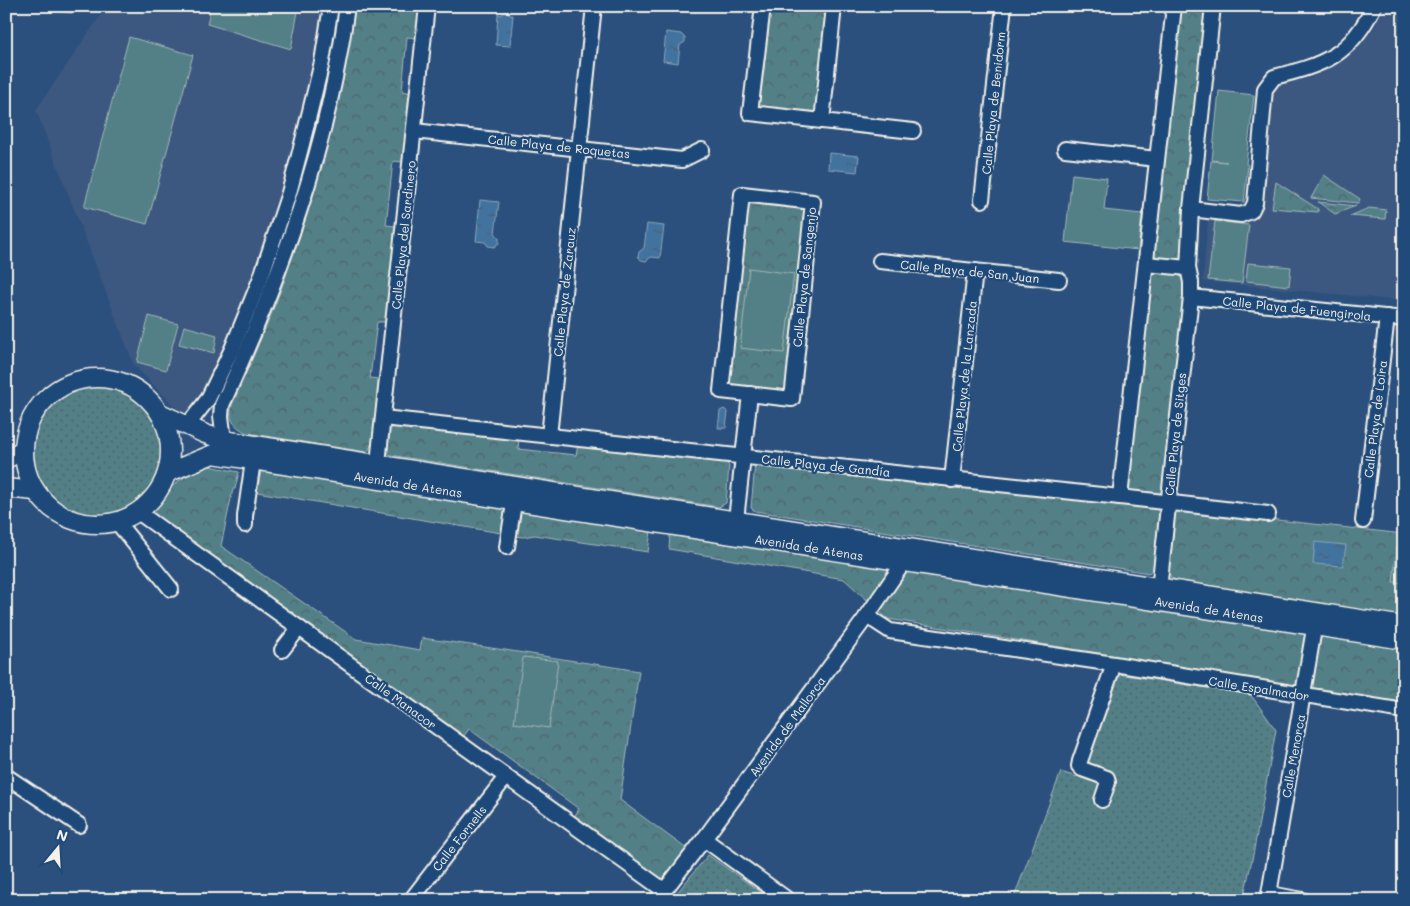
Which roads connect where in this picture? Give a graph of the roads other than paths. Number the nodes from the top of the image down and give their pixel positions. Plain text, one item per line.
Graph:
1 (427, 6) edge
2 (594, 6) edge
3 (763, 6) edge
4 (834, 6) edge
5 (1004, 6) edge
6 (1174, 6) edge
7 (1213, 6) edge
8 (1374, 6) edge
9 (326, 13) edge
10 (346, 13) edge
11 (822, 121) junction
12 (414, 131) junction
13 (913, 131) dead end
14 (578, 148) junction
15 (1065, 149) dead end
16 (702, 150) dead end
17 (1157, 159) junction
18 (982, 200) dead end
19 (1191, 209) junction
20 (880, 261) dead end
21 (1146, 264) junction
22 (1188, 268) junction
23 (975, 271) junction
24 (1059, 280) dead end
25 (1191, 297) junction
26 (1386, 317) junction
27 (1404, 319) edge
28 (750, 394) junction
29 (160, 413) junction
30 (383, 418) junction
31 (187, 426) junction
32 (549, 436) junction
33 (219, 447) junction
34 (23, 450) junction
35 (744, 456) junction
36 (6, 459) edge
37 (253, 460) junction
38 (378, 464) junction
39 (167, 473) junction
40 (952, 480) junction
41 (6, 488) edge
42 (35, 492) junction
43 (516, 493) junction
44 (1120, 497) junction
45 (1168, 503) junction
46 (138, 512) junction
47 (1268, 514) dead end
48 (1363, 521) dead end
49 (117, 522) junction
50 (245, 525) dead end
51 (736, 528) junction
52 (507, 547) dead end
53 (906, 554) junction
54 (171, 589) dead end
55 (1158, 594) junction
56 (867, 616) junction
57 (1316, 620) junction
58 (1404, 626) edge
59 (299, 628) junction
60 (1404, 640) edge
61 (282, 650) dead end
62 (1114, 664) junction
63 (1303, 695) junction
64 (1404, 710) edge
65 (6, 776) edge
66 (506, 777) junction
67 (1102, 800) dead end
68 (79, 825) dead end
69 (704, 839) junction
70 (661, 895) edge
71 (1269, 897) edge
72 (411, 900) edge
73 (788, 900) edge
74 (1303, 900) edge

1 - 12 street, Calle Playa del Sardinero
2 - 14 street, Calle Playa de Zarauz
3 - 11 street
4 - 11 street
5 - 18 street, Calle Playa de Benidorm
6 - 17 street
7 - 19 street, Calle Playa de Sitges
8 - 19 street
9 - 10 street
9 - 31 street
10 - 33 street
11 - 13 street
12 - 14 street, Calle Playa de Roquetas
12 - 30 street, Calle Playa del Sardinero
14 - 16 street, Calle Playa de Roquetas
14 - 32 street, Calle Playa de Zarauz
15 - 17 street
17 - 21 street
19 - 22 street, Calle Playa de Sitges
20 - 23 street, Calle Playa de San Juan
21 - 22 street
21 - 44 street
22 - 25 street, Calle Playa de Sitges
23 - 24 street, Calle Playa de San Juan
23 - 40 street, Calle Playa de la Lanzada
25 - 26 street, Calle Playa de Fuengirola
25 - 45 street, Calle Playa de Sitges
26 - 27 street, Calle Playa de Fuengirola
26 - 48 street, Calle Playa de Loira
28 - 28 street, Calle Playa de Sangenjo
28 - 35 street
29 - 31 main road, Avenida de Atenas
29 - 34 main road
29 - 39 main road
30 - 32 street, Calle Playa de Gandía
30 - 38 street, Calle Playa del Sardinero
31 - 33 main road, Avenida de Atenas
32 - 35 street, Calle Playa de Gandía
33 - 37 main road, Avenida de Atenas
33 - 38 main road, Avenida de Atenas
33 - 39 main road
34 - 36 main road
34 - 42 main road
35 - 40 street, Calle Playa de Gandía
35 - 51 street
37 - 43 main road, Avenida de Atenas
37 - 50 street
38 - 43 main road, Avenida de Atenas
39 - 46 main road
40 - 44 street, Calle Playa de Gandía
41 - 42 main road
42 - 49 main road
43 - 51 main road, Avenida de Atenas
43 - 52 street
44 - 45 street, Calle Playa de Gandía
45 - 47 street, Calle Playa de Gandía
45 - 55 street, Calle Playa de Sitges
46 - 49 main road
46 - 59 street, Calle Manacor
49 - 54 street
51 - 53 main road, Avenida de Atenas
53 - 55 main road, Avenida de Atenas
53 - 56 street, Avenida de Mallorca
55 - 57 main road, Avenida de Atenas
56 - 62 street, Calle Espalmador
56 - 69 street, Avenida de Mallorca
57 - 58 main road, Avenida de Atenas
57 - 60 main road, Avenida de Atenas
57 - 63 street, Calle Menorca
59 - 61 street
59 - 66 street, Calle Manacor
62 - 63 street, Calle Espalmador
62 - 67 street
63 - 64 street, Calle Espalmador
63 - 71 street, Calle Menorca
65 - 68 street
66 - 70 street, Calle Manacor
66 - 72 street, Calle Fornells
69 - 70 street, Avenida de Mallorca
69 - 73 street
71 - 74 street

